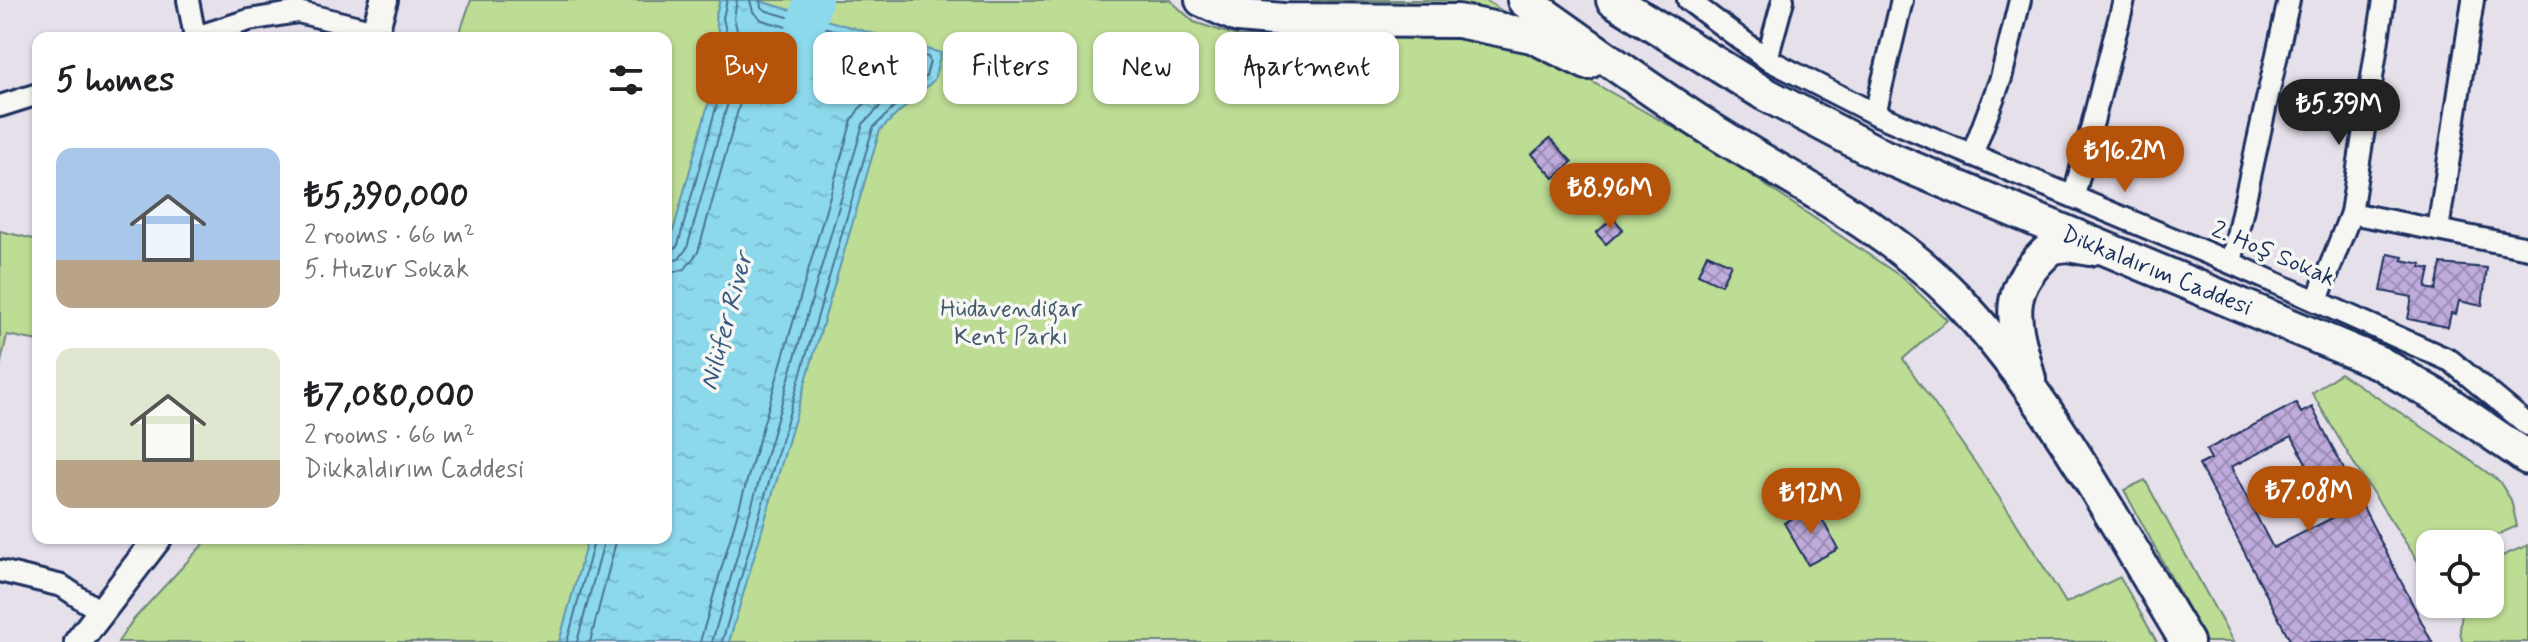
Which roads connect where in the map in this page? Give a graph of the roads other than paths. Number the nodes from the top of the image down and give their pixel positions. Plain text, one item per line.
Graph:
1 (188, 0) edge
2 (384, 0) edge
3 (1202, 0) edge
4 (1524, 0) edge
5 (1613, 0) edge
6 (1633, 0) edge
7 (1688, 0) edge
8 (1783, 0) edge
9 (1902, 0) edge
10 (2020, 0) edge
11 (2124, 0) edge
12 (2289, 0) edge
13 (2384, 0) edge
14 (2473, 0) edge
15 (193, 32) edge
16 (212, 32) edge
17 (367, 32) edge
18 (375, 32) edge
19 (1688, 46) junction
20 (1767, 59) junction
21 (32, 96) edge
22 (0, 106) edge
23 (1875, 114) junction
24 (1709, 128) junction
25 (1972, 155) junction
26 (2074, 196) junction
27 (2351, 213) junction
28 (2438, 230) junction
29 (2528, 248) edge
30 (2129, 256) junction
31 (2231, 263) junction
32 (2317, 300) junction
33 (2032, 390) junction
34 (2519, 442) edge
35 (2528, 469) edge
36 (153, 544) edge
37 (0, 571) edge
38 (101, 612) junction
39 (78, 642) edge
40 (2187, 642) edge

1 - 15 street
2 - 18 street
3 - 24 main road
4 - 24 main road
5 - 19 main road, Dikkaldırım Caddesi
6 - 19 main road
7 - 20 street, 2. Hoş Sokak
8 - 20 street
9 - 23 street
10 - 25 street
11 - 26 street
12 - 31 street
13 - 27 street
14 - 28 street
16 - 17 street
19 - 30 main road, Dikkaldırım Caddesi
20 - 23 street, 2. Hoş Sokak
21 - 22 street
23 - 25 street, 2. Hoş Sokak
24 - 33 main road
25 - 26 street, 2. Hoş Sokak
26 - 31 street, 2. Hoş Sokak
27 - 28 street
27 - 32 street
28 - 29 street
30 - 33 main road
30 - 34 main road, Dikkaldırım Caddesi
31 - 32 street, 2. Hoş Sokak
32 - 34 street, 2. Hoş Sokak
33 - 40 main road
34 - 35 main road, Dikkaldırım Caddesi
36 - 38 street
37 - 38 street
38 - 39 street

